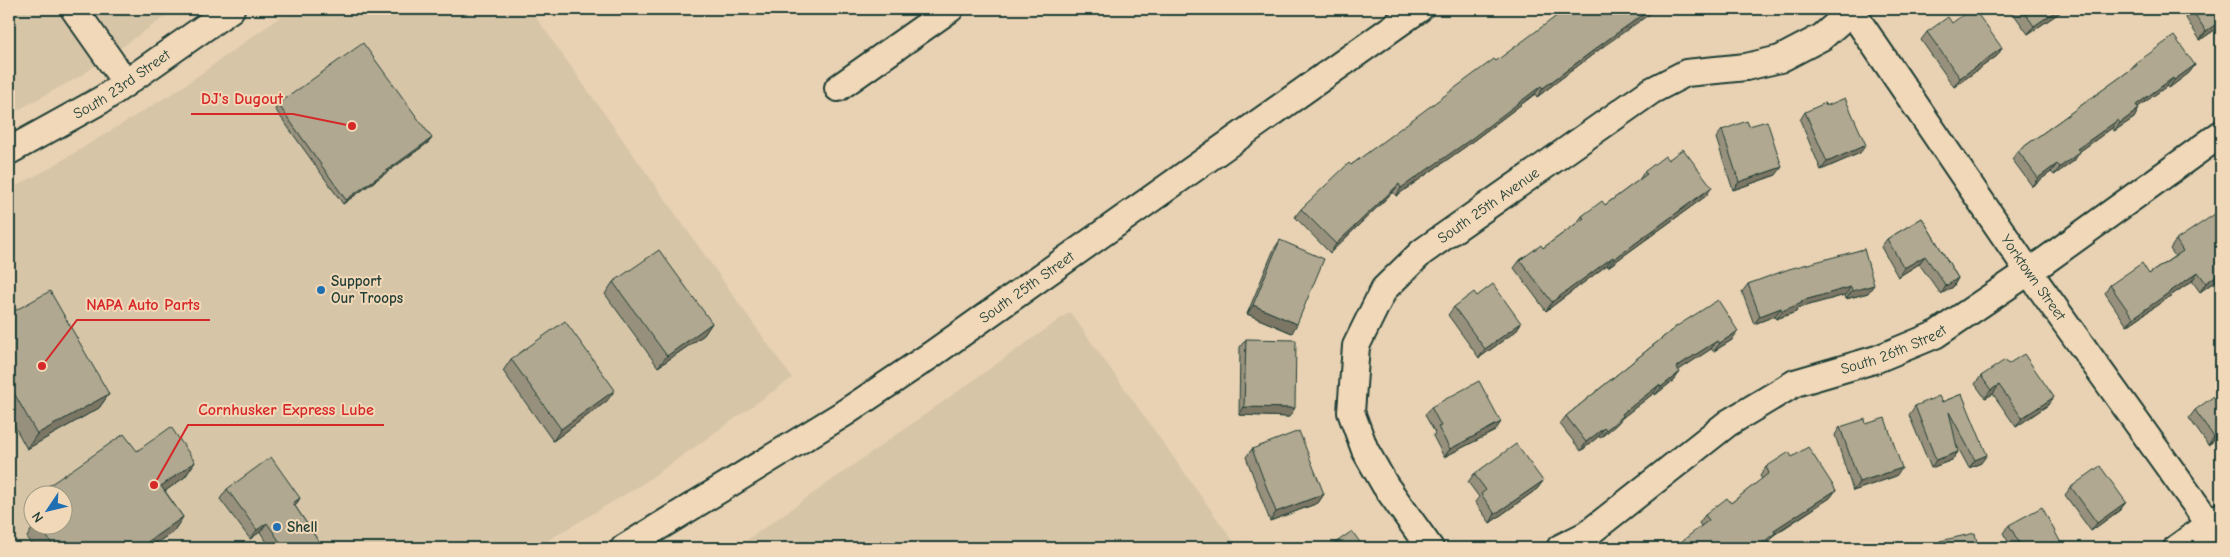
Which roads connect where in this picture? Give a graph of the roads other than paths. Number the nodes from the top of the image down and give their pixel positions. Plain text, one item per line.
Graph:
1 (74, 9) edge
2 (231, 9) edge
3 (1419, 9) edge
4 (1850, 9) edge
5 (941, 11) edge
6 (126, 83) junction
7 (838, 88) dead end
8 (2221, 134) edge
9 (9, 151) edge
10 (2029, 272) junction
11 (2217, 527) edge
12 (624, 548) edge
13 (1430, 548) edge
14 (1560, 548) edge
15 (2177, 548) edge

1 - 6 street
2 - 6 street, South 23rd Street
3 - 12 street, South 25th Street
4 - 10 street, Yorktown Street
4 - 13 street, South 25th Avenue
5 - 7 street
6 - 9 street, South 23rd Street
8 - 10 street, South 26th Street
10 - 11 street, Yorktown Street
10 - 14 street, South 26th Street
11 - 15 street

